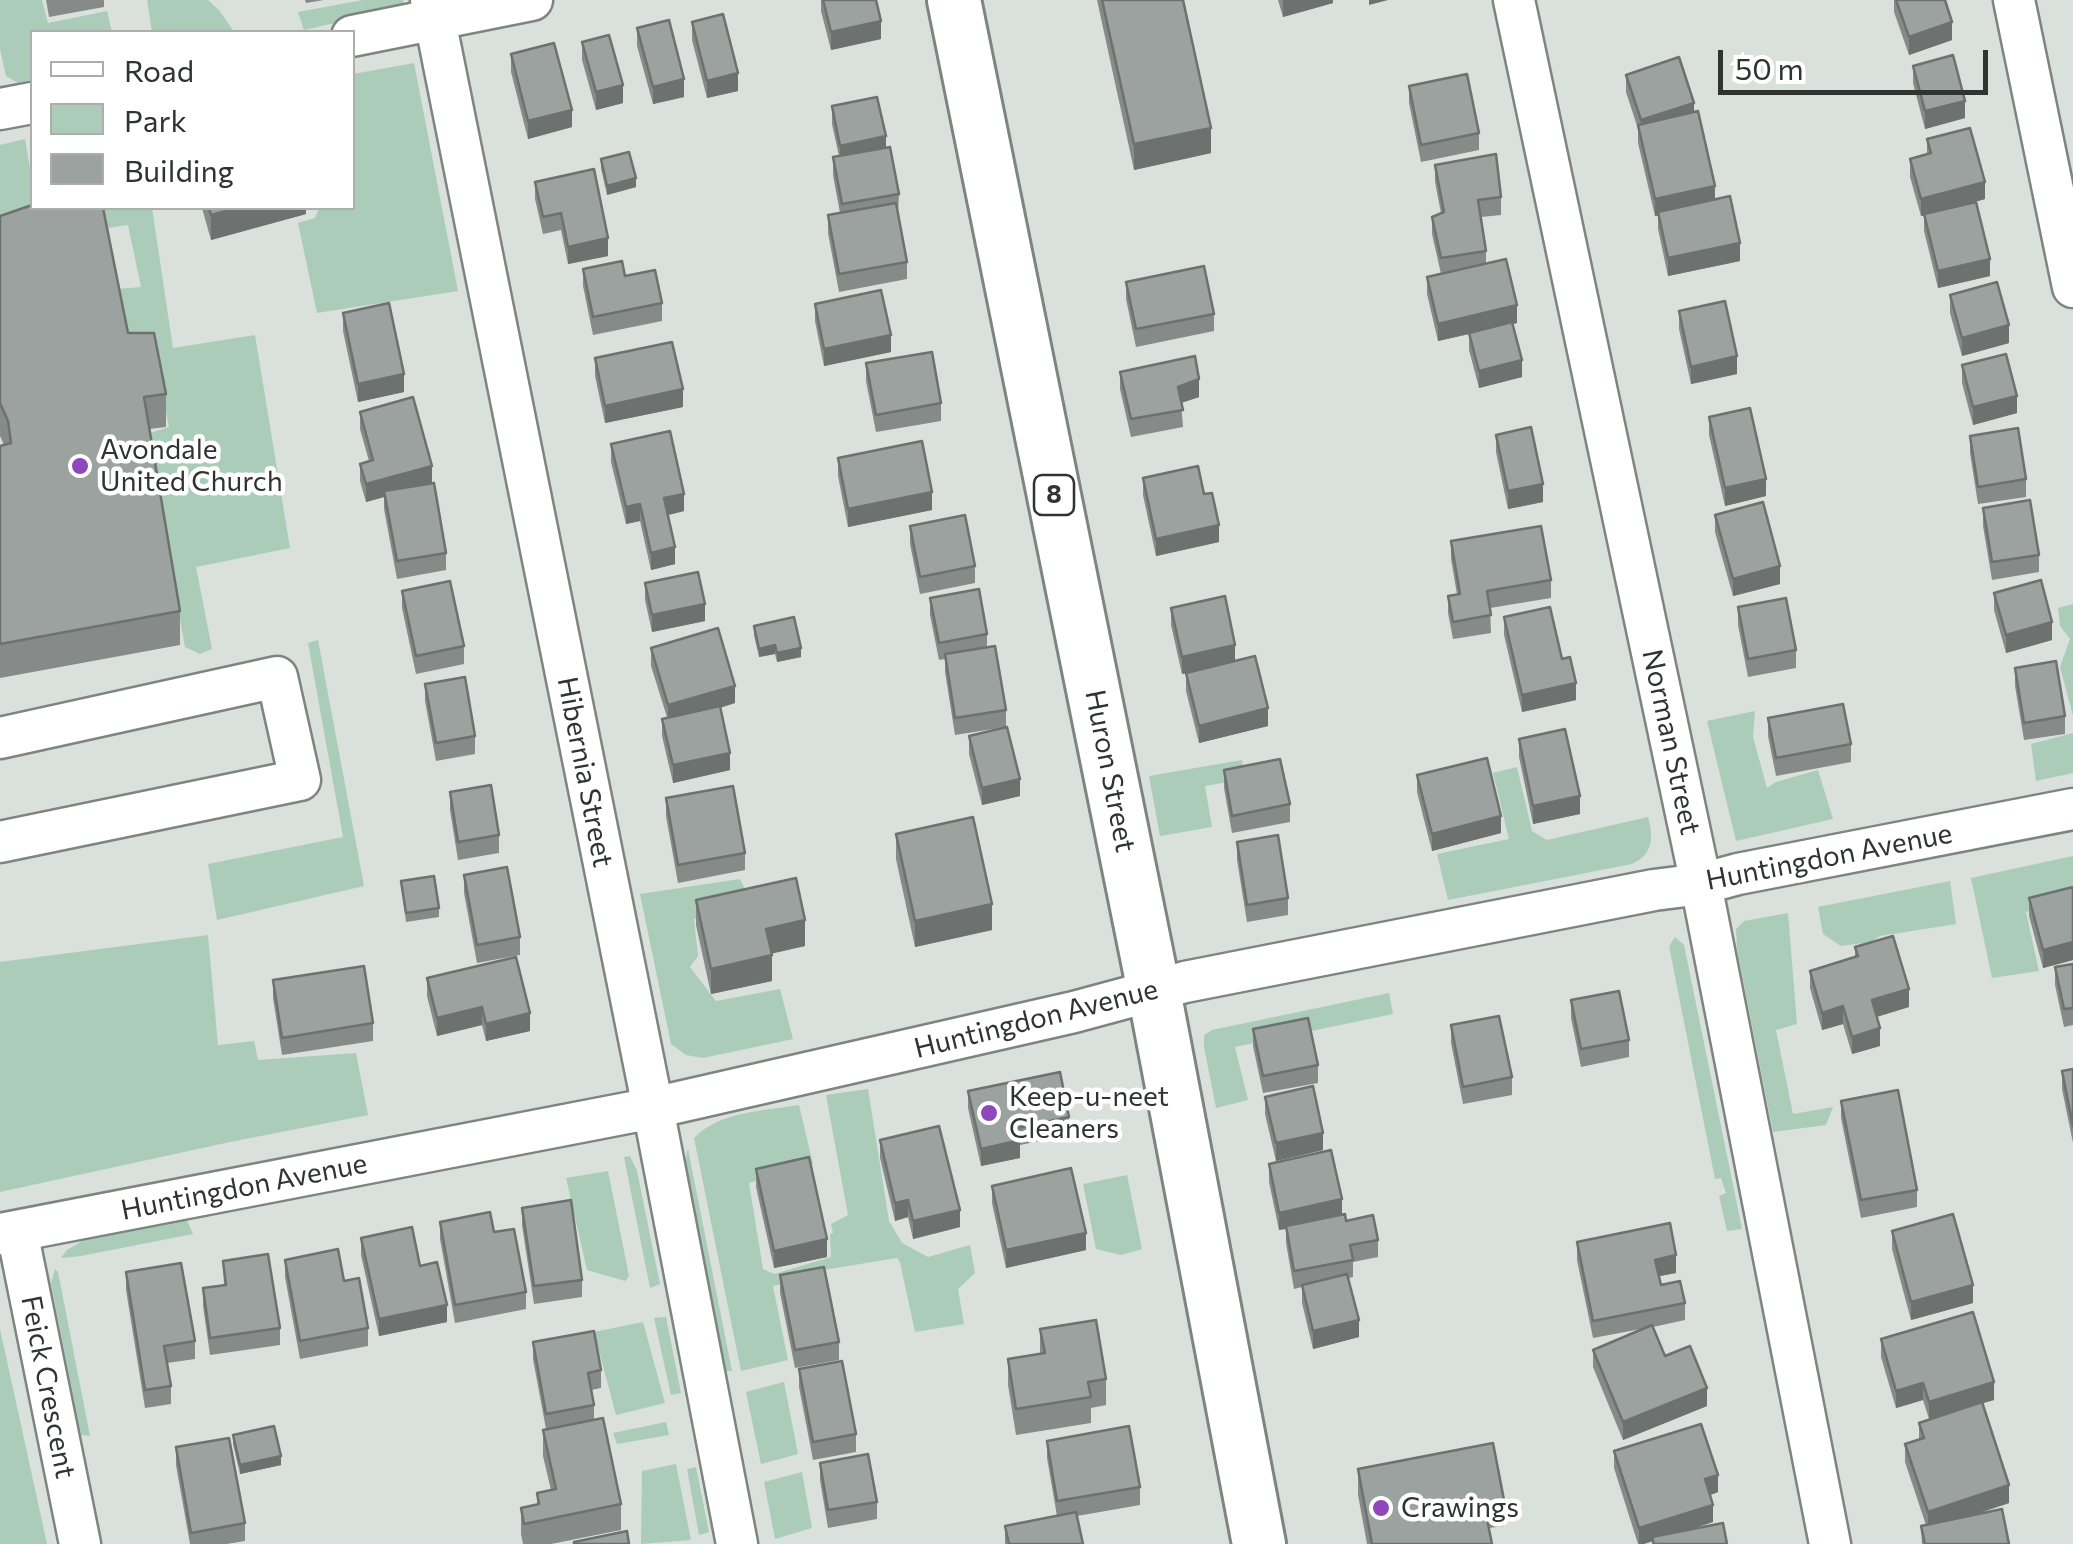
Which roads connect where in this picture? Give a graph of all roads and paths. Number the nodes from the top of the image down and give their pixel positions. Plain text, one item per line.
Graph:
1 (532, 0) edge
2 (954, 0) edge
3 (1514, 0) edge
4 (2014, 0) edge
5 (433, 9) edge
6 (355, 35) edge
7 (30, 103) edge
8 (0, 110) edge
9 (2073, 288) edge
10 (0, 738) edge
11 (2073, 809) edge
12 (0, 842) edge
13 (1701, 884) junction
14 (1154, 991) junction
15 (653, 1108) junction
16 (9, 1232) edge
17 (80, 1544) edge
18 (737, 1544) edge
19 (1259, 1544) edge
20 (1830, 1544) edge

1 - 5 street
2 - 14 main road, Huron Street / 8
3 - 13 street, Norman Street
4 - 9 street
5 - 6 street
5 - 15 street, Hibernia Street
7 - 8 street
10 - 12 street
11 - 13 street, Huntingdon Avenue
13 - 14 street, Huntingdon Avenue
13 - 20 street, Norman Street
14 - 15 street, Huntingdon Avenue
14 - 19 main road, Huron Street / 8
15 - 16 street, Huntingdon Avenue
15 - 18 street, Hibernia Street
16 - 17 street, Feick Crescent

